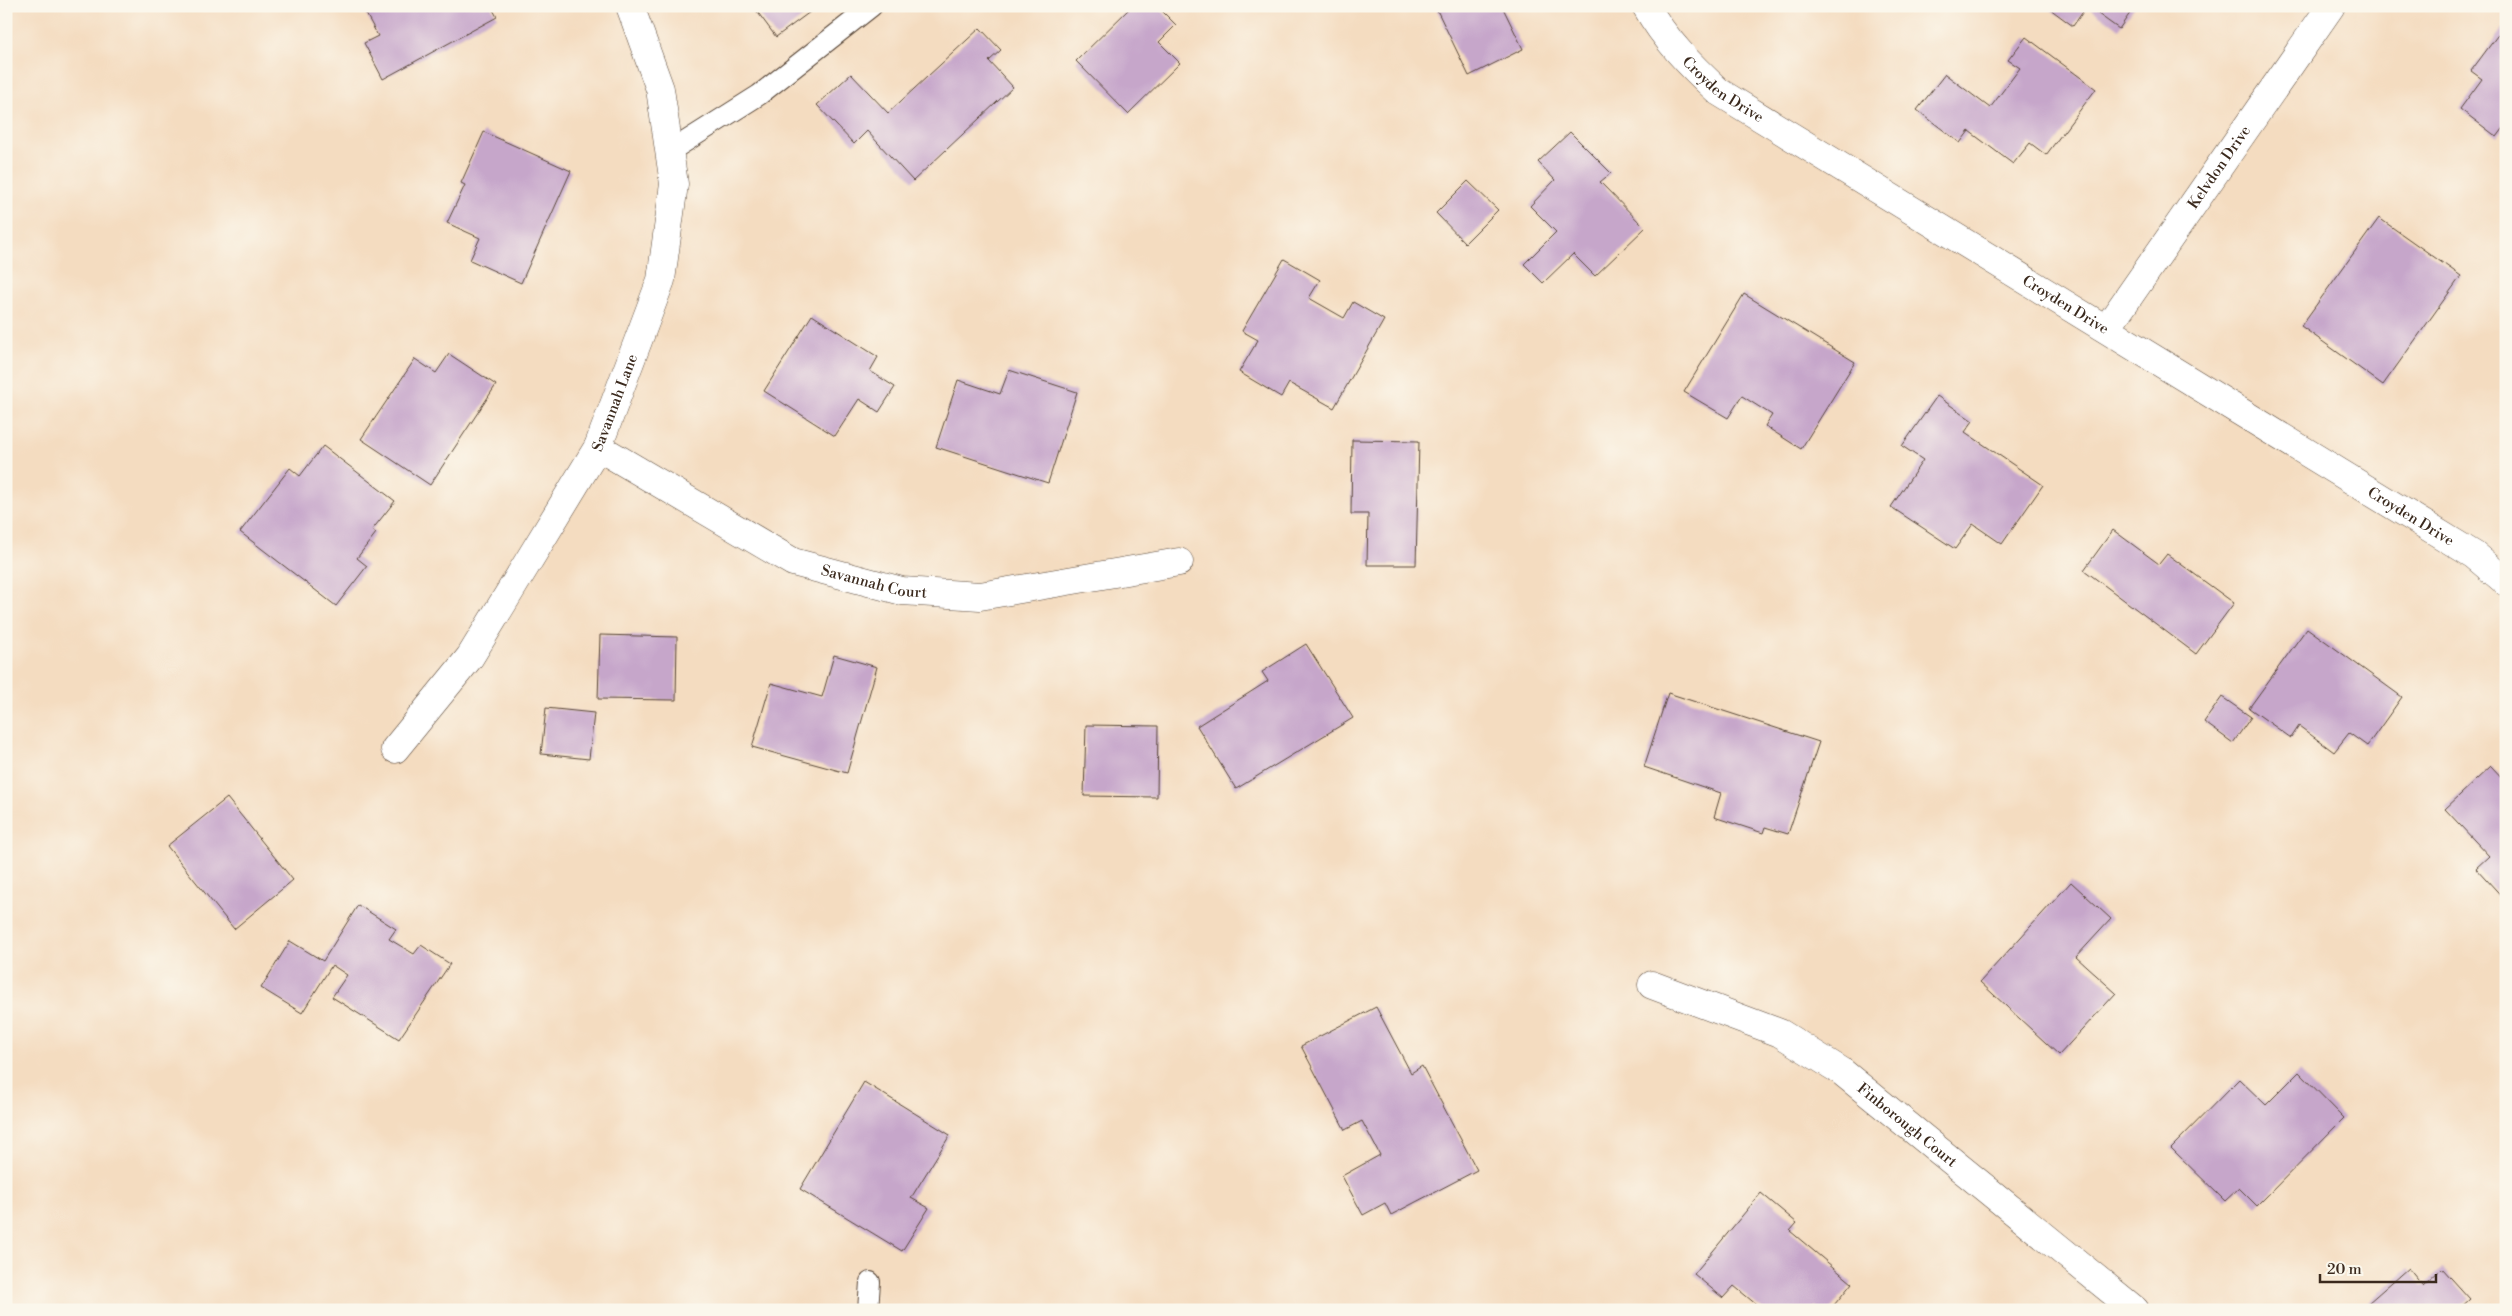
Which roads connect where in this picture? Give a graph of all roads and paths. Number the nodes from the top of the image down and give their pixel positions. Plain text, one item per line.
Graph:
1 (630, 6) edge
2 (872, 6) edge
3 (1646, 6) edge
4 (2331, 6) edge
5 (669, 152) junction
6 (2107, 328) junction
7 (598, 448) junction
8 (1179, 562) dead end
9 (2506, 582) edge
10 (395, 749) dead end
11 (1652, 984) dead end
12 (870, 1282) dead end
13 (868, 1310) edge
14 (2135, 1310) edge

1 - 5 street, Savannah Lane
2 - 5 lane
3 - 6 street, Croyden Drive
4 - 6 street, Kelvdon Drive
5 - 7 street, Savannah Lane
6 - 9 street, Croyden Drive
7 - 8 street, Savannah Court
7 - 10 street, Savannah Lane
11 - 14 street, Finborough Court
12 - 13 lane

